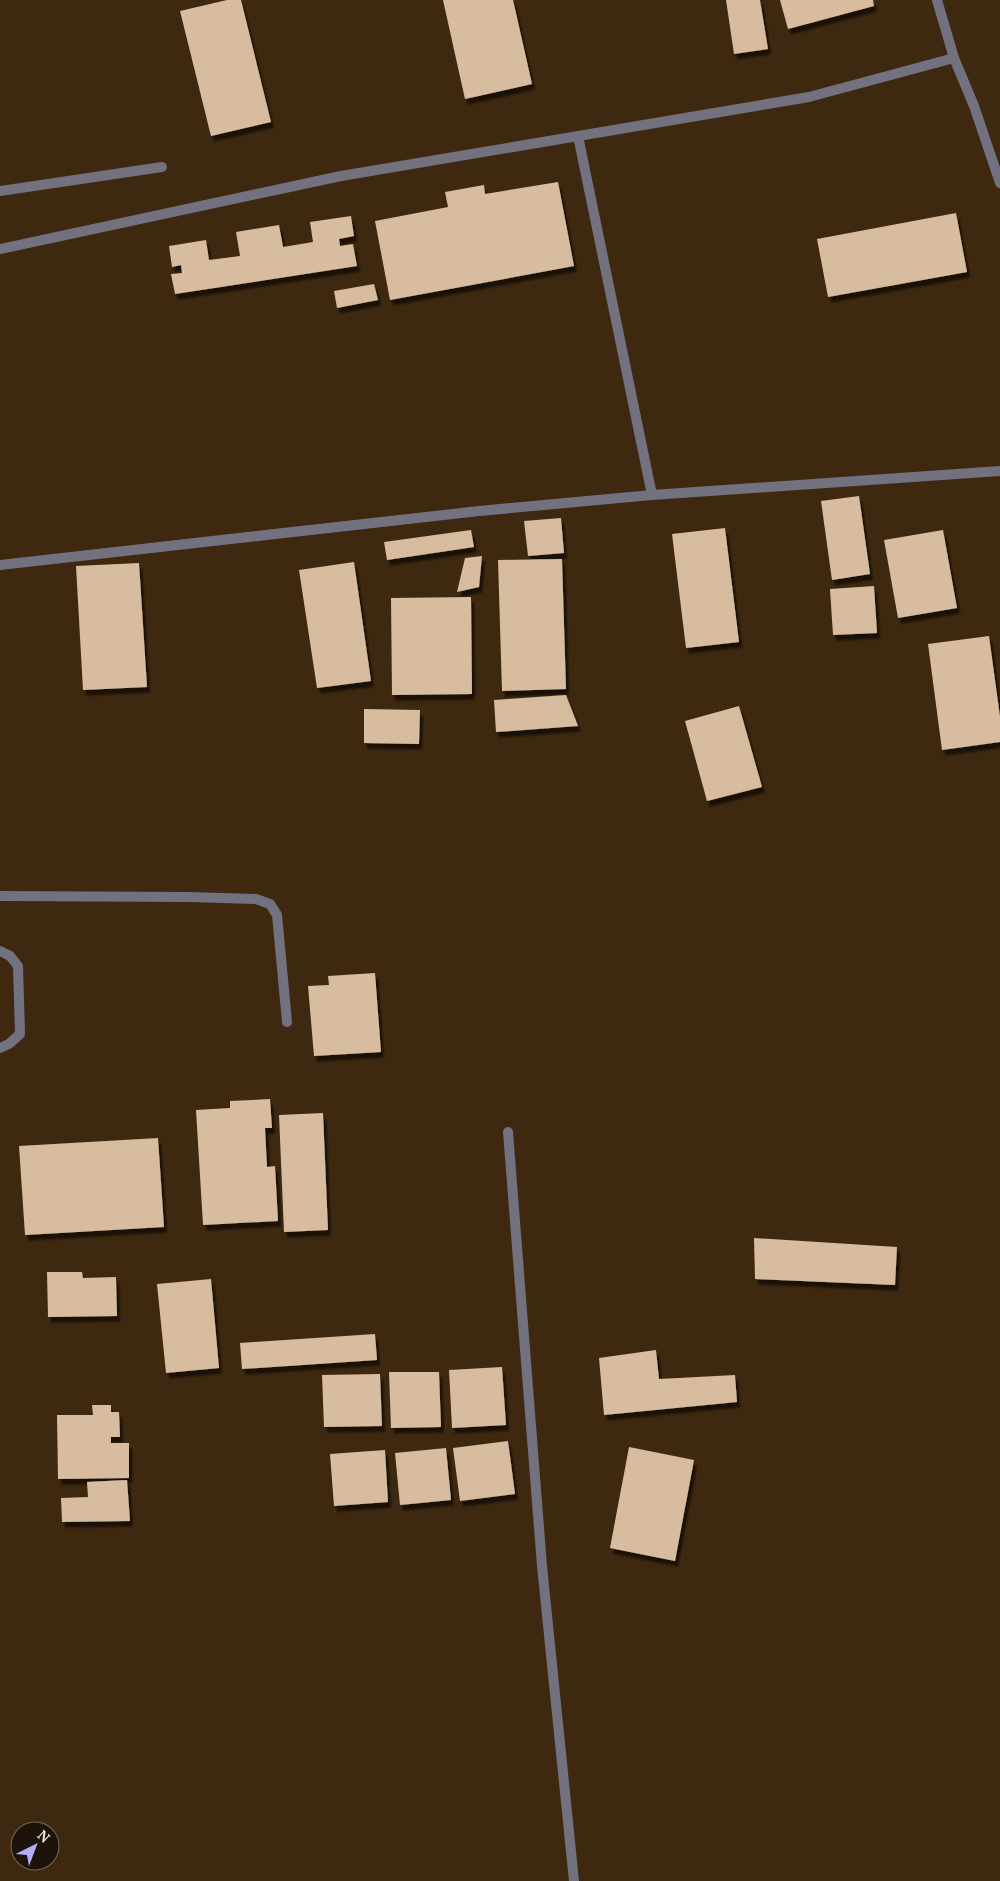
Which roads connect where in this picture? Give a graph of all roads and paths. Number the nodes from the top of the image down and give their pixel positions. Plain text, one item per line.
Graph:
1 (937, 0) edge
2 (954, 58) junction
3 (578, 136) junction
4 (162, 167) dead end
5 (1000, 183) edge
6 (0, 192) edge
7 (0, 249) edge
8 (1000, 471) edge
9 (652, 495) junction
10 (0, 565) edge
11 (0, 896) edge
12 (0, 951) edge
13 (287, 1022) dead end
14 (0, 1048) edge
15 (508, 1132) dead end
16 (574, 1881) edge

1 - 2 street
2 - 3 street
2 - 5 street
3 - 7 street
3 - 9 street
4 - 6 street
8 - 9 street
9 - 10 street
11 - 13 street
12 - 14 street
15 - 16 street

